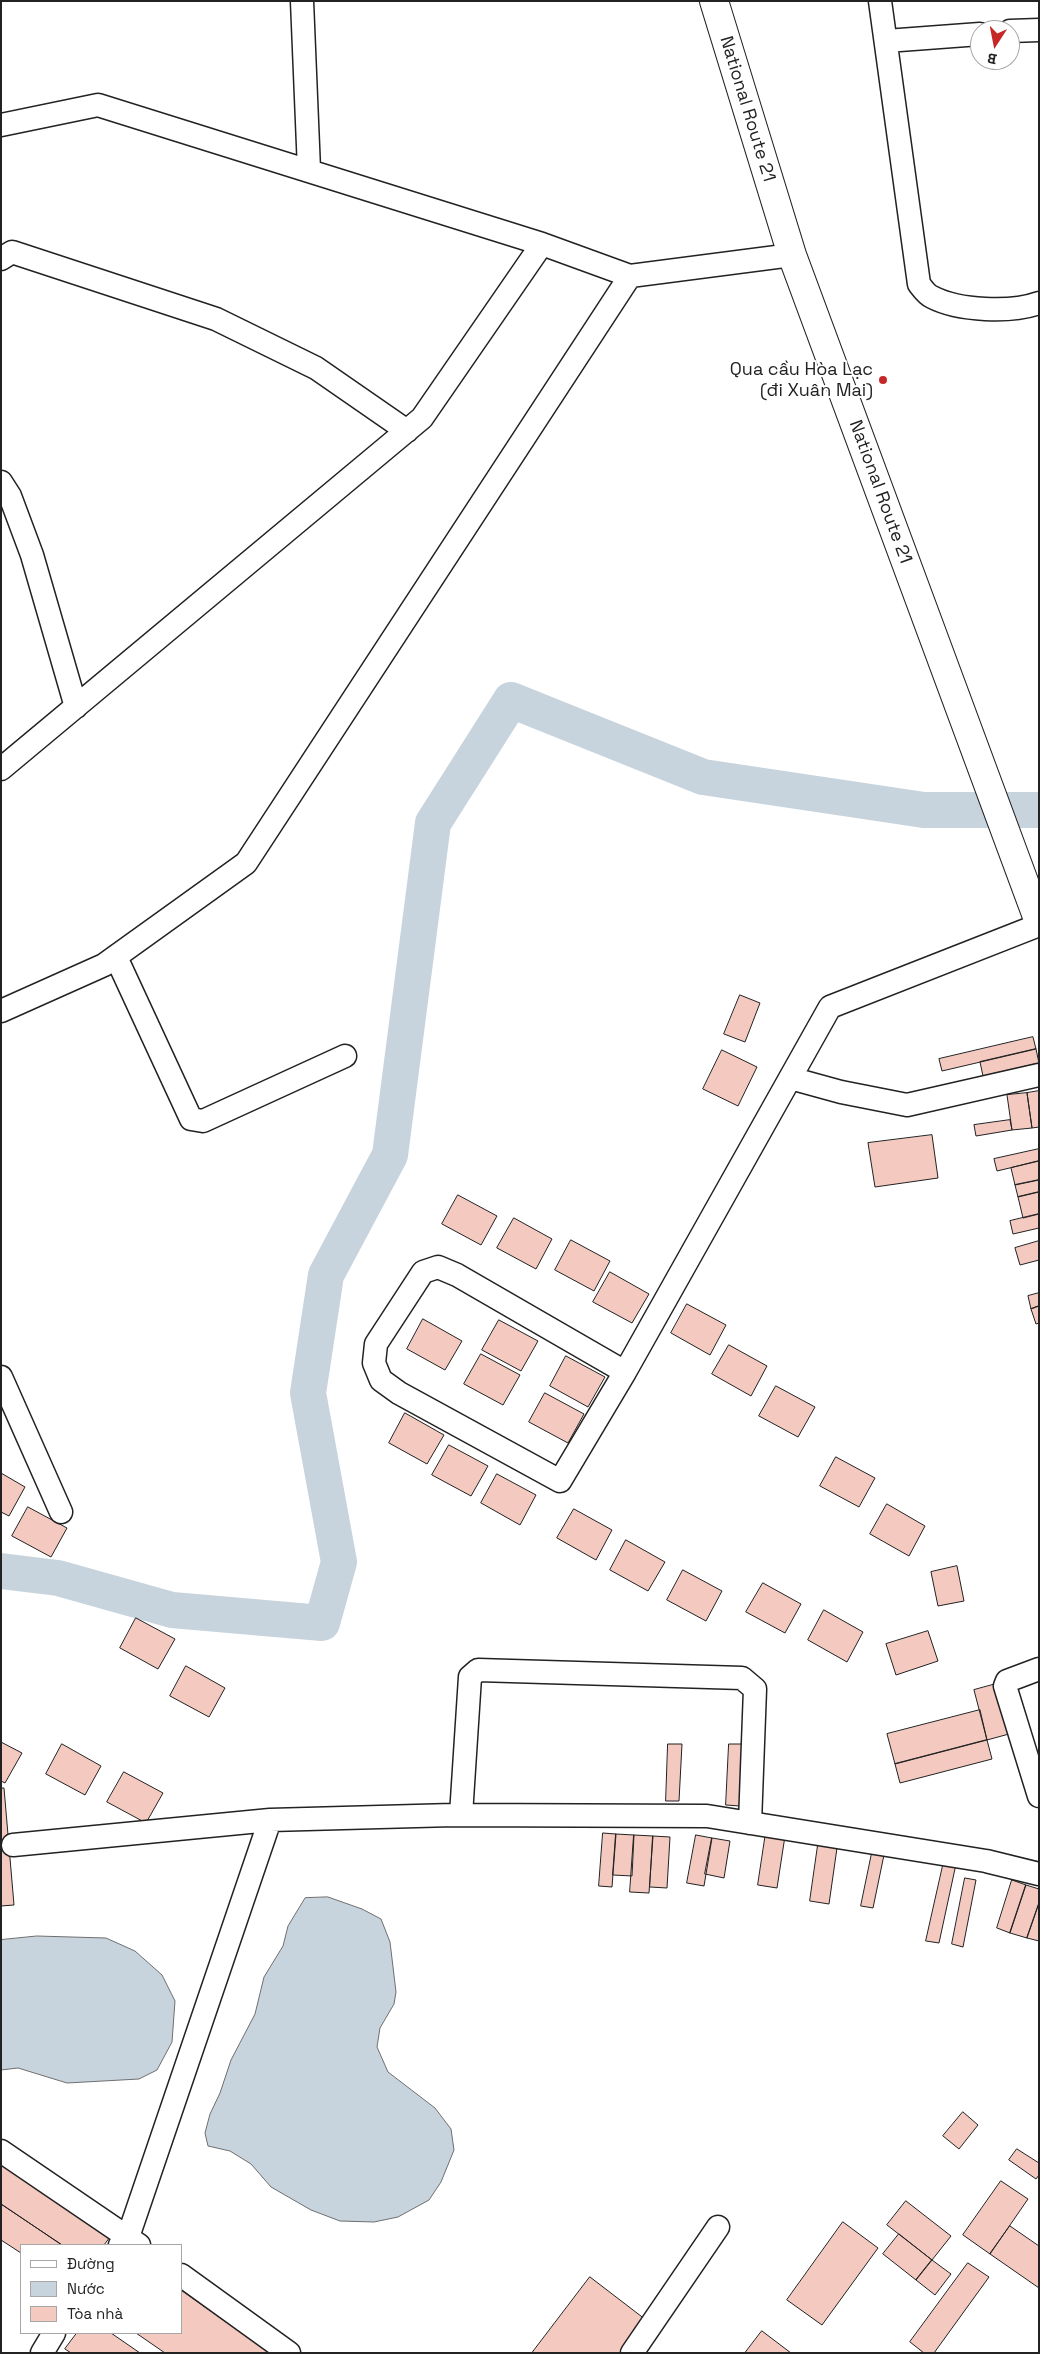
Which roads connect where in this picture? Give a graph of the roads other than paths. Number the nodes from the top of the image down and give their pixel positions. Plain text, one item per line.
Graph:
1 (302, 1) edge
2 (714, 1) edge
3 (880, 1) edge
4 (1039, 30) edge
5 (1020, 31) edge
6 (970, 35) edge
7 (886, 41) junction
8 (1, 125) edge
9 (309, 170) junction
10 (542, 244) junction
11 (792, 255) junction
12 (1, 259) edge
13 (630, 276) junction
14 (1039, 303) edge
15 (407, 431) junction
16 (1, 482) edge
17 (76, 707) junction
18 (1, 769) edge
19 (1039, 923) edge
20 (116, 957) junction
21 (1, 1011) edge
22 (345, 1056) dead end
23 (1039, 1075) edge
24 (790, 1078) junction
25 (625, 1372) junction
26 (1, 1377) edge
27 (61, 1512) dead end
28 (1039, 1669) edge
29 (1032, 1754) edge
30 (1039, 1796) edge
31 (461, 1815) junction
32 (270, 1820) junction
33 (750, 1823) junction
34 (13, 1845) dead end
35 (1039, 1874) edge
36 (1, 2151) edge
37 (718, 2227) dead end
38 (129, 2242) edge
39 (182, 2276) edge
40 (53, 2334) edge
41 (42, 2353) edge
42 (289, 2353) edge
43 (632, 2353) edge

1 - 9 street
2 - 11 highway, National Route 21
3 - 7 street
4 - 5 street
6 - 7 street
7 - 14 street
8 - 9 street
9 - 10 street
10 - 13 street
10 - 15 street
11 - 13 street
11 - 19 highway, National Route 21
12 - 15 street
13 - 20 street
15 - 17 street
16 - 17 street
17 - 18 street
19 - 24 street
20 - 21 street
20 - 22 street
23 - 24 street
24 - 25 street
25 - 25 street
26 - 27 street
28 - 29 street
29 - 30 street
31 - 32 street
31 - 33 street
31 - 33 street
32 - 34 street
32 - 38 street
33 - 35 street
36 - 38 street
37 - 43 street
39 - 42 street
40 - 41 street

